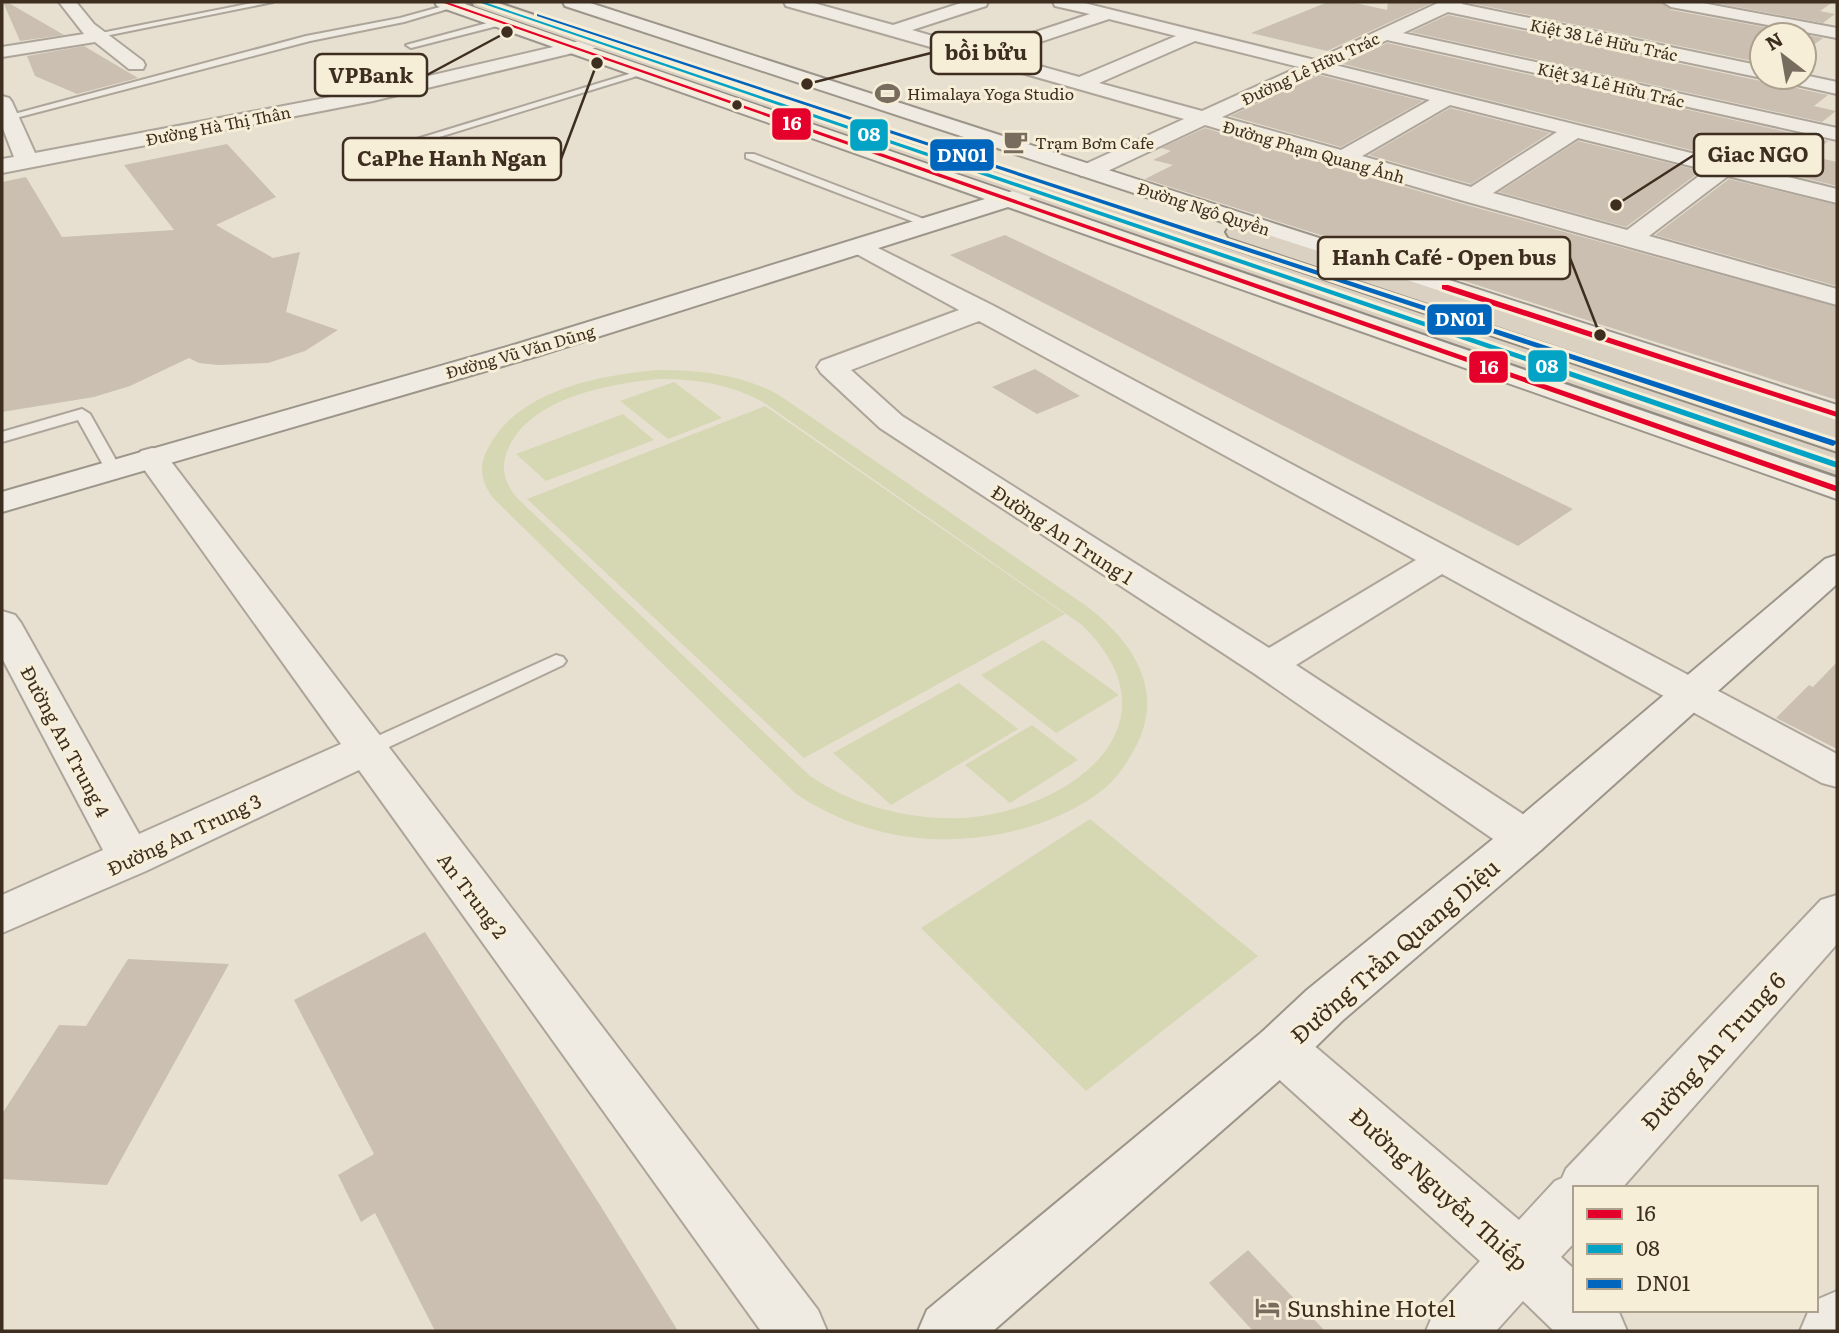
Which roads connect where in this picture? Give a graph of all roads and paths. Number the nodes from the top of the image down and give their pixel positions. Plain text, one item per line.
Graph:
1 (67, 2) edge
2 (269, 2) edge
3 (480, 2) edge
4 (543, 2) edge
5 (571, 2) edge
6 (792, 2) edge
7 (980, 2) edge
8 (1060, 2) edge
9 (1671, 2) edge
10 (454, 3) edge
11 (1451, 4) edge
12 (1108, 14) junction
13 (502, 22) junction
14 (893, 31) junction
15 (1837, 33) edge
16 (95, 34) junction
17 (1385, 34) junction
18 (1194, 35) junction
19 (585, 44) junction
20 (411, 45) dead end
21 (2, 52) edge
22 (980, 56) junction
23 (136, 65) dead end
24 (1315, 66) junction
25 (1748, 69) edge
26 (645, 72) junction
27 (1079, 84) junction
28 (1818, 84) edge
29 (1837, 88) edge
30 (1447, 99) junction
31 (5, 109) edge
32 (1199, 118) junction
33 (1574, 131) junction
34 (1837, 134) edge
35 (750, 156) dead end
36 (1340, 159) junction
37 (354, 160) dead end
38 (27, 161) junction
39 (2, 166) edge
40 (1724, 168) junction
41 (1080, 175) junction
42 (1024, 195) junction
43 (1837, 195) edge
44 (1472, 196) junction
45 (931, 224) junction
46 (1629, 240) junction
47 (863, 247) junction
48 (1837, 297) edge
49 (982, 312) junction
50 (1837, 415) edge
51 (1837, 430) edge
52 (2, 437) edge
53 (132, 463) junction
54 (1837, 465) edge
55 (1837, 489) edge
56 (2, 502) edge
57 (1442, 559) junction
58 (1837, 566) edge
59 (2, 623) edge
60 (556, 661) dead end
61 (1269, 665) junction
62 (1691, 694) junction
63 (365, 750) junction
64 (1837, 772) edge
65 (1525, 838) junction
66 (130, 859) junction
67 (1837, 913) edge
68 (2, 915) edge
69 (1280, 1048) junction
70 (1588, 1186) edge
71 (1573, 1202) edge
72 (1521, 1259) junction
73 (1573, 1308) edge
74 (1577, 1312) edge
75 (1837, 1321) edge
76 (797, 1331) edge
77 (948, 1331) edge
78 (1456, 1331) edge
79 (1597, 1331) edge
80 (1830, 1331) edge

1 - 16 street
2 - 16 lane
3 - 19 highway, Đường Ngô Quyền
4 - 41 highway, Đường Ngô Quyền
5 - 41 street, Đường Ngô Quyền
6 - 14 street, Đường Phạm Quang Ảnh
7 - 14 street
8 - 12 street
9 - 15 street
10 - 13 street, Đường Ngô Quyền
10 - 31 lane
11 - 17 street, Đường Lê Hữu Trác
11 - 25 street, Kiệt 38 Lê Hữu Trác
12 - 18 street
12 - 22 street
13 - 19 street, Đường Ngô Quyền
13 - 20 lane
14 - 22 street, Đường Phạm Quang Ảnh
16 - 21 street
16 - 23 street
17 - 24 street, Đường Lê Hữu Trác
17 - 34 street, Kiệt 34 Lê Hữu Trác
18 - 24 street
18 - 27 street
19 - 26 street, Đường Ngô Quyền
19 - 38 street, Đường Hà Thị Thân
19 - 42 highway, Đường Ngô Quyền
22 - 27 street, Đường Phạm Quang Ảnh
24 - 30 street
24 - 32 street, Đường Lê Hữu Trác
26 - 37 lane
26 - 42 street, Đường Ngô Quyền
27 - 32 street, Đường Phạm Quang Ảnh
28 - 29 street
30 - 33 street
30 - 36 street
31 - 38 street
32 - 36 street, Đường Phạm Quang Ảnh
32 - 41 street, Đường Lê Hữu Trác
33 - 40 street
33 - 44 street
35 - 45 lane
36 - 44 street, Đường Phạm Quang Ảnh
38 - 39 street, Đường Hà Thị Thân
40 - 43 street
40 - 46 street
41 - 42 highway
41 - 50 street, Đường Ngô Quyền
41 - 51 highway, Đường Ngô Quyền
42 - 45 street, Đường Vũ Văn Dũng
42 - 54 highway, Đường Ngô Quyền
42 - 55 street, Đường Ngô Quyền
44 - 46 street, Đường Phạm Quang Ảnh
45 - 47 street, Đường Vũ Văn Dũng
46 - 48 street, Đường Phạm Quang Ảnh
47 - 49 street
47 - 53 street, Đường Vũ Văn Dũng
49 - 57 street
49 - 61 street, Đường An Trung 1
52 - 53 lane
53 - 56 street, Đường Vũ Văn Dũng
53 - 63 street, An Trung 2
57 - 61 street
57 - 62 street
58 - 62 street, Đường Trần Quang Diệu
59 - 66 street, Đường An Trung 4
60 - 63 lane
61 - 65 street
62 - 64 street
62 - 65 street, Đường Trần Quang Diệu
63 - 66 street, Đường An Trung 3
63 - 76 street, An Trung 2
65 - 69 street, Đường Trần Quang Diệu
66 - 68 street, Đường An Trung 3
67 - 70 street, Đường An Trung 6
69 - 72 street, Đường Nguyễn Thiếp
69 - 77 street, Đường Trần Quang Diệu
71 - 72 street
72 - 73 street, Đường Nguyễn Thiếp
72 - 78 street
74 - 79 street, Đường Nguyễn Thiếp
75 - 80 street

